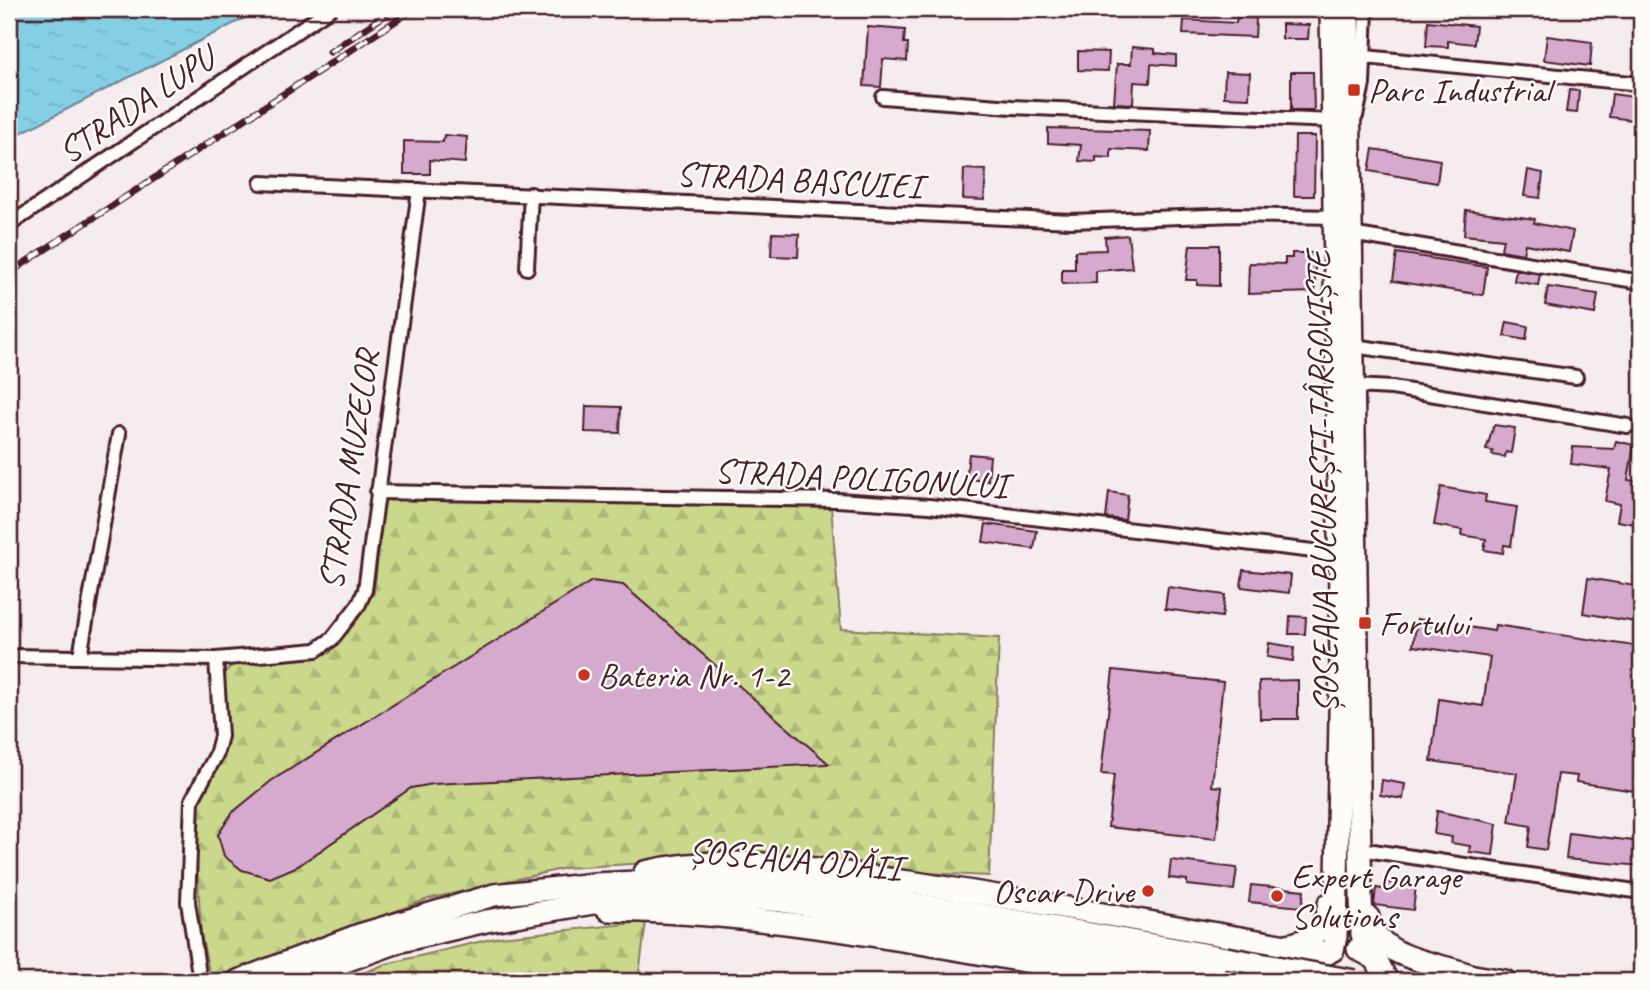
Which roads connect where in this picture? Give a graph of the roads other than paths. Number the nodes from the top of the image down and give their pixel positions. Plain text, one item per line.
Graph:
1 (330, 9) edge
2 (1331, 9) edge
3 (1357, 15) edge
4 (1365, 57) junction
5 (1641, 85) edge
6 (883, 97) dead end
7 (1341, 125) junction
8 (261, 183) dead end
9 (419, 190) junction
10 (531, 194) junction
11 (1334, 217) junction
12 (9, 225) edge
13 (1351, 234) junction
14 (527, 268) dead end
15 (1641, 282) edge
16 (1353, 346) junction
17 (1576, 377) dead end
18 (1354, 386) junction
19 (1628, 426) dead end
20 (119, 434) dead end
21 (377, 492) junction
22 (1339, 554) junction
23 (9, 656) edge
24 (80, 656) junction
25 (216, 659) junction
26 (1360, 853) junction
27 (1338, 867) junction
28 (596, 884) junction
29 (1641, 892) edge
30 (557, 910) junction
31 (1285, 946) junction
32 (1331, 952) junction
33 (1372, 956) junction
34 (1224, 967) junction
35 (1472, 976) junction
36 (200, 981) edge
37 (238, 981) edge
38 (289, 981) edge
39 (1137, 981) edge
40 (1253, 981) edge
41 (1309, 981) edge
42 (1355, 981) edge
43 (1387, 981) edge
44 (1505, 981) edge

1 - 12 street, STRADA LUPU
2 - 7 main road, ȘOSEAUA BUCUREȘTI-TÂRGOVIȘTE
3 - 4 street
3 - 7 main road, ȘOSEAUA BUCUREȘTI-TÂRGOVIȘTE
4 - 5 street
4 - 7 street
6 - 7 street
7 - 11 main road, ȘOSEAUA BUCUREȘTI-TÂRGOVIȘTE
7 - 13 main road, ȘOSEAUA BUCUREȘTI-TÂRGOVIȘTE
8 - 9 street, STRADA BASCUIEI
9 - 10 street, STRADA BASCUIEI
9 - 21 street, STRADA MUZELOR
10 - 11 street, STRADA BASCUIEI
10 - 14 street
11 - 22 main road, ȘOSEAUA BUCUREȘTI-TÂRGOVIȘTE
13 - 15 street
13 - 16 main road, ȘOSEAUA BUCUREȘTI-TÂRGOVIȘTE
16 - 17 street
16 - 18 main road, ȘOSEAUA BUCUREȘTI-TÂRGOVIȘTE
18 - 19 street
18 - 26 main road, ȘOSEAUA BUCUREȘTI-TÂRGOVIȘTE
20 - 24 street
21 - 22 street, STRADA POLIGONULUI
21 - 25 street, STRADA MUZELOR
22 - 27 main road, ȘOSEAUA BUCUREȘTI-TÂRGOVIȘTE
23 - 24 street, STRADA MUZELOR
24 - 25 street, STRADA MUZELOR
25 - 36 street
26 - 29 street
26 - 33 main road, ȘOSEAUA BUCUREȘTI-TÂRGOVIȘTE
26 - 35 main road
27 - 31 main road
27 - 32 main road, ȘOSEAUA BUCUREȘTI-TÂRGOVIȘTE
28 - 31 main road
28 - 34 main road, ȘOSEAUA ODĂII
28 - 37 main road, ȘOSEAUA ODĂII
30 - 34 main road, ȘOSEAUA ODĂII
30 - 38 main road, ȘOSEAUA ODĂII
30 - 39 main road
31 - 32 main road
32 - 33 main road
32 - 41 main road
33 - 35 main road
33 - 43 main road, ȘOSEAUA BUCUREȘTI-TÂRGOVIȘTE
34 - 40 main road, ȘOSEAUA ODĂII
34 - 42 main road, ȘOSEAUA ODĂII, bridge
35 - 44 main road

